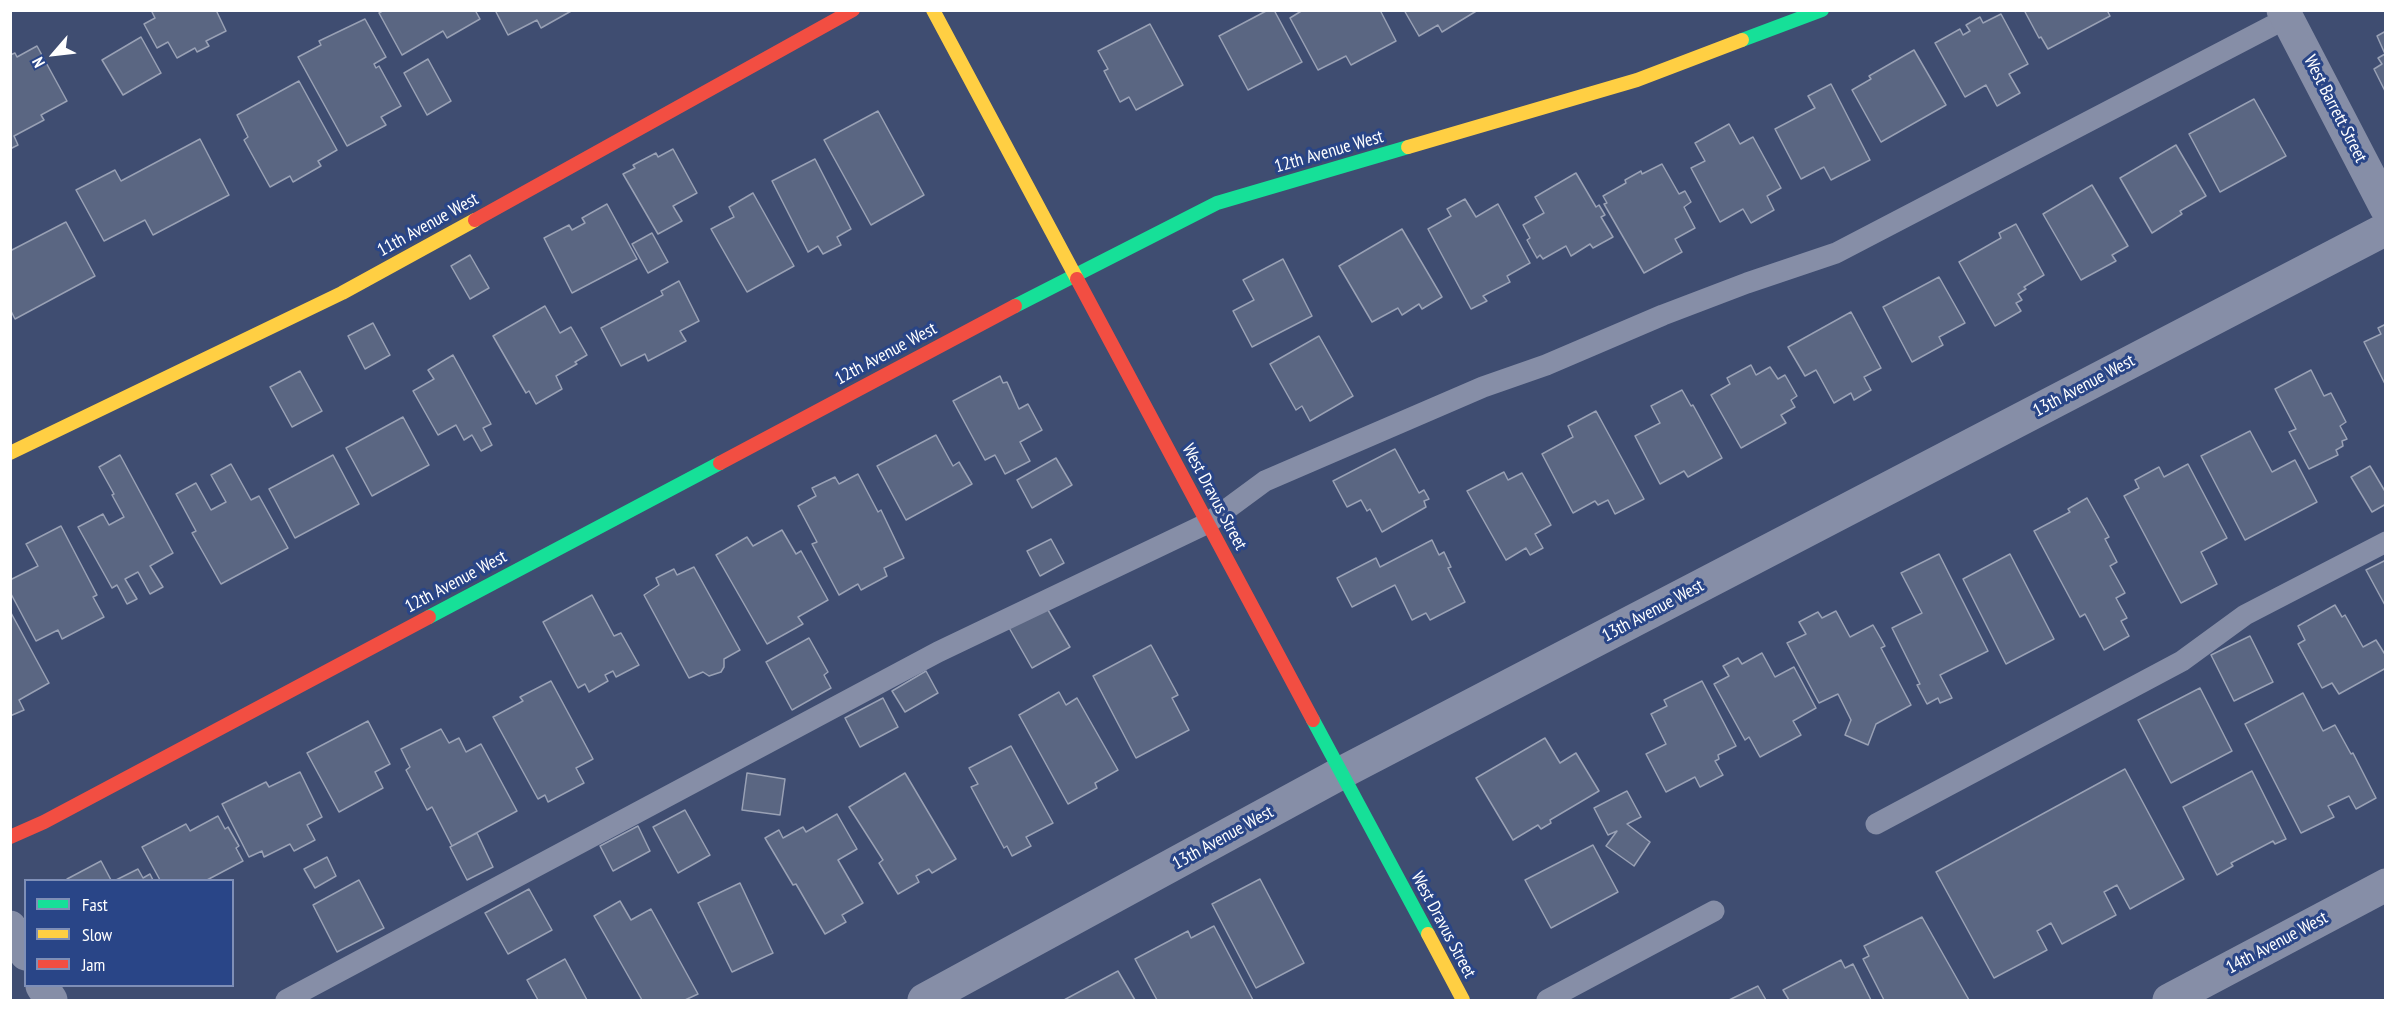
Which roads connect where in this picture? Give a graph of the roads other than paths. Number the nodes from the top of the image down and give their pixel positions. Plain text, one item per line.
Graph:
1 (853, 10) edge
2 (933, 10) edge
3 (1822, 10) edge
4 (2285, 14) edge
5 (2385, 208) edge
6 (2385, 229) edge
7 (1075, 275) junction
8 (10, 453) edge
9 (1208, 523) junction
10 (2385, 542) edge
11 (1341, 773) junction
12 (1876, 824) dead end
13 (10, 837) edge
14 (2385, 885) edge
15 (1714, 911) dead end
16 (10, 927) edge
17 (24, 951) edge
18 (43, 987) edge
19 (51, 1000) edge
20 (286, 1000) edge
21 (924, 1000) edge
22 (1463, 1000) edge
23 (1546, 1000) edge
24 (2169, 1000) edge

1 - 8 street, 11th Avenue West
2 - 7 street, West Dravus Street
3 - 7 street, 12th Avenue West
4 - 5 street, West Barrett Street
4 - 9 lane
6 - 11 street, 13th Avenue West
7 - 9 street, West Dravus Street
7 - 13 street, 12th Avenue West
9 - 11 street, West Dravus Street
9 - 20 lane
10 - 12 lane
11 - 21 street, 13th Avenue West
11 - 22 street, West Dravus Street
14 - 24 street, 14th Avenue West
15 - 23 lane
16 - 17 street
18 - 19 street

